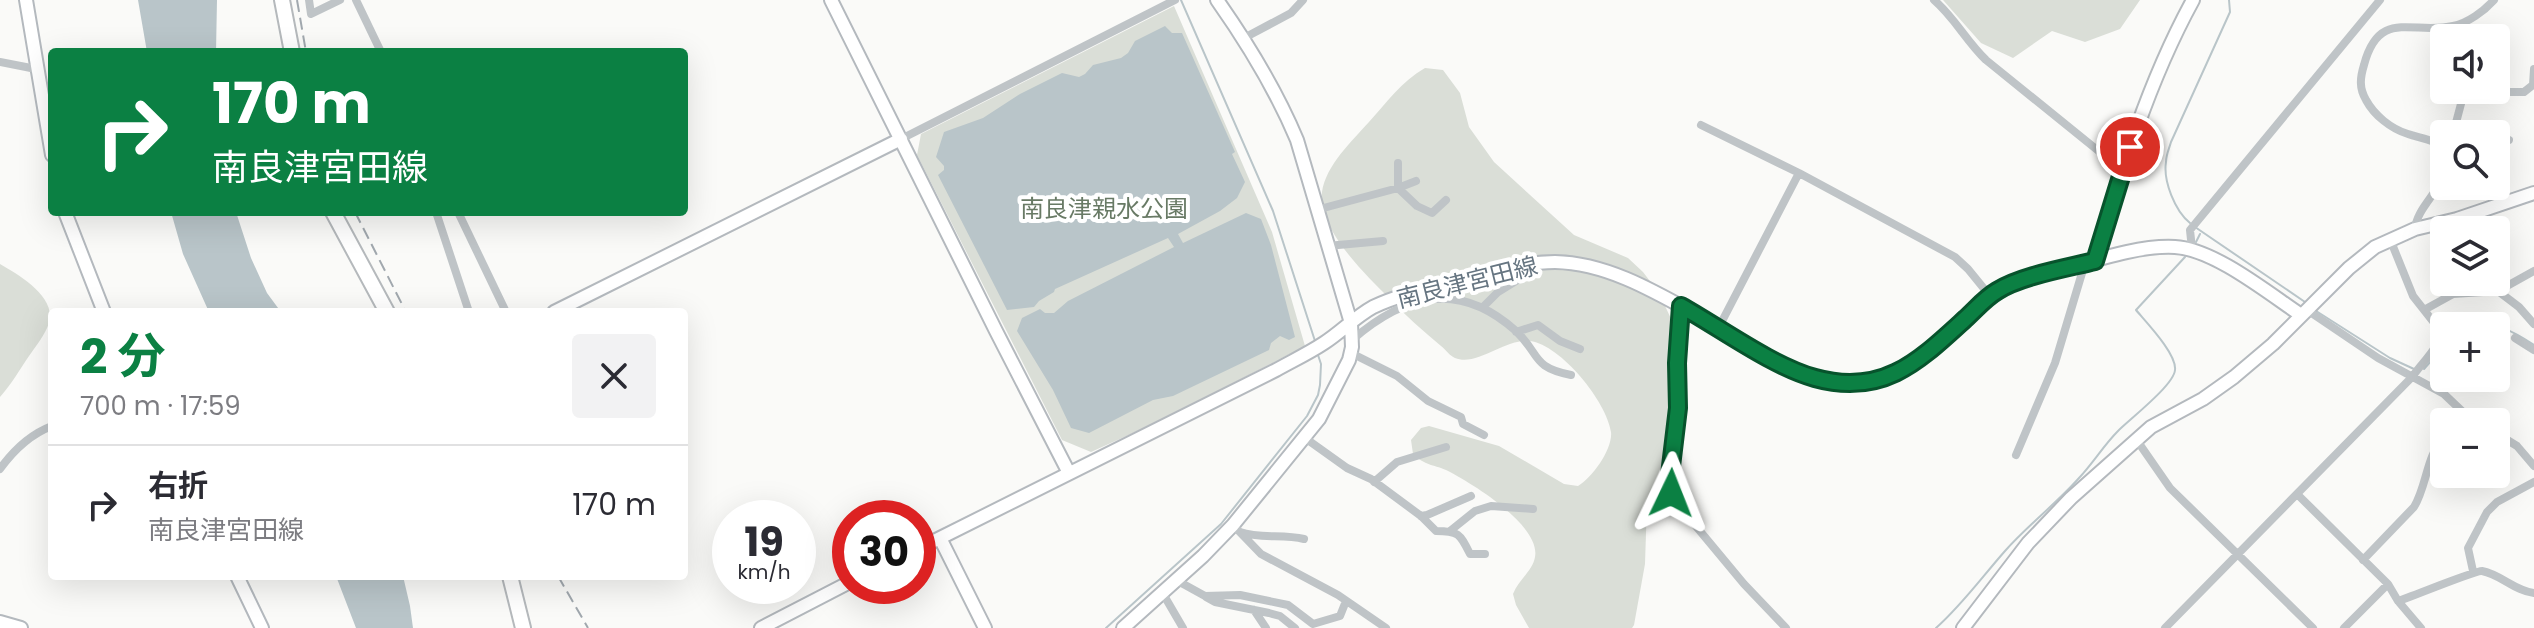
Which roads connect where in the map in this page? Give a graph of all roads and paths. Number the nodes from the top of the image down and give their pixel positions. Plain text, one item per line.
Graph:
1 (26, 0) edge
2 (282, 0) edge
3 (309, 0) edge
4 (340, 0) edge
5 (356, 0) edge
6 (831, 0) edge
7 (1175, 0) edge
8 (1217, 0) edge
9 (1303, 0) edge
10 (1934, 0) edge
11 (2193, 0) edge
12 (2380, 0) edge
13 (2494, 0) edge
14 (2356, 28) junction
15 (1244, 38) junction
16 (2372, 43) junction
17 (291, 48) edge
18 (379, 48) edge
19 (0, 62) edge
20 (36, 69) junction
21 (2534, 69) edge
22 (2530, 91) edge
23 (2457, 120) edge
24 (1701, 125) dead end
25 (48, 134) edge
26 (901, 139) junction
27 (2430, 140) edge
28 (1398, 163) dead end
29 (2122, 170) junction
30 (1799, 173) junction
31 (1416, 181) dead end
32 (1398, 188) junction
33 (2534, 193) edge
34 (1446, 200) dead end
35 (2431, 200) edge
36 (1316, 210) junction
37 (67, 216) edge
38 (335, 216) edge
39 (437, 216) edge
40 (460, 216) edge
41 (2415, 229) junction
42 (2390, 239) junction
43 (1383, 241) dead end
44 (1327, 246) junction
45 (2192, 249) junction
46 (2090, 262) junction
47 (2534, 271) edge
48 (1519, 279) dead end
49 (2510, 284) edge
50 (1990, 296) junction
51 (2449, 296) edge
52 (2505, 296) edge
53 (1681, 306) junction
54 (102, 308) edge
55 (385, 308) edge
56 (468, 308) edge
57 (504, 308) edge
58 (562, 308) edge
59 (1482, 308) junction
60 (2424, 310) junction
61 (2304, 312) junction
62 (1351, 323) junction
63 (2534, 324) edge
64 (1719, 327) junction
65 (1516, 332) junction
66 (2515, 338) dead end
67 (1351, 346) junction
68 (1580, 349) dead end
69 (2534, 350) edge
70 (1571, 375) dead end
71 (2413, 376) junction
72 (2459, 408) edge
73 (48, 428) edge
74 (1484, 435) dead end
75 (1305, 438) junction
76 (2136, 439) junction
77 (2510, 442) edge
78 (1446, 447) dead end
79 (2016, 455) dead end
80 (2430, 465) edge
81 (2534, 466) edge
82 (0, 469) edge
83 (1069, 473) junction
84 (1374, 482) junction
85 (2534, 482) edge
86 (2297, 494) junction
87 (1471, 496) dead end
88 (1533, 509) dead end
89 (1421, 516) junction
90 (1236, 528) junction
91 (1450, 531) junction
92 (940, 538) junction
93 (1304, 539) dead end
94 (936, 540) edge
95 (1485, 554) dead end
96 (2238, 555) junction
97 (2363, 560) junction
98 (2473, 571) junction
99 (239, 580) edge
100 (511, 580) edge
101 (1176, 580) junction
102 (2388, 584) junction
103 (832, 592) edge
104 (1162, 592) junction
105 (2534, 593) edge
106 (1205, 596) junction
107 (1346, 601) junction
108 (2398, 601) junction
109 (1254, 609) junction
110 (0, 622) edge
111 (21, 628) edge
112 (262, 628) edge
113 (523, 628) edge
114 (761, 628) edge
115 (985, 628) edge
116 (1123, 628) edge
117 (1183, 628) edge
118 (1266, 628) edge
119 (1295, 628) edge
120 (1386, 628) edge
121 (1786, 628) edge
122 (1963, 628) edge
123 (2165, 628) edge
124 (2313, 628) edge
125 (2344, 628) edge
126 (2421, 628) edge

1 - 20 main road
2 - 17 highway
3 - 4 street
5 - 18 street
6 - 26 main road
7 - 26 street
8 - 15 main road
9 - 15 street
10 - 29 street
11 - 29 main road
12 - 14 street
13 - 16 street
14 - 16 street
14 - 45 street
15 - 36 main road
16 - 27 street
19 - 20 street
20 - 25 main road
21 - 22 street
22 - 23 street
24 - 30 street
26 - 58 main road
26 - 83 main road
28 - 32 street
29 - 46 main road
30 - 50 street
30 - 64 street
31 - 32 street
32 - 34 street
32 - 36 street
33 - 41 main road
35 - 41 street
36 - 44 main road
37 - 54 main road
38 - 55 highway
39 - 56 street
40 - 57 street
41 - 42 main road
42 - 60 street
42 - 61 main road
43 - 44 street
44 - 62 main road
45 - 46 main road, 南良津宮田線
45 - 61 main road, 南良津宮田線
46 - 50 main road, 南良津宮田線
46 - 79 street
47 - 49 street
48 - 59 street
50 - 64 main road, 南良津宮田線
51 - 60 street
52 - 63 street
53 - 62 main road, 南良津宮田線
53 - 64 main road, 南良津宮田線
53 - 121 street
59 - 65 street
59 - 67 street
60 - 71 street
61 - 71 street
61 - 76 main road
62 - 67 main road
62 - 83 main road, 南良津宮田線
65 - 68 street
65 - 70 street
66 - 69 street
67 - 74 street
67 - 75 main road
71 - 72 street
71 - 86 street
73 - 82 street
75 - 84 street
75 - 90 main road
76 - 96 street
76 - 122 main road
77 - 81 street
78 - 84 street
80 - 97 street
83 - 92 main road, 南良津宮田線
84 - 89 street
85 - 98 street
86 - 96 street
86 - 97 street
87 - 89 street
88 - 91 street
89 - 91 street
90 - 93 street
90 - 101 main road
90 - 107 street
91 - 95 street
92 - 94 main road, 南良津宮田線
92 - 115 main road
96 - 123 street
96 - 124 street
97 - 102 street
98 - 105 street
98 - 108 street
99 - 112 main road
100 - 113 highway
101 - 104 main road
101 - 106 street
102 - 108 street
102 - 125 street
103 - 114 main road
104 - 116 main road
104 - 117 street
106 - 107 street
106 - 109 street
107 - 120 street
108 - 126 street
109 - 118 street
109 - 119 street
110 - 111 main road

